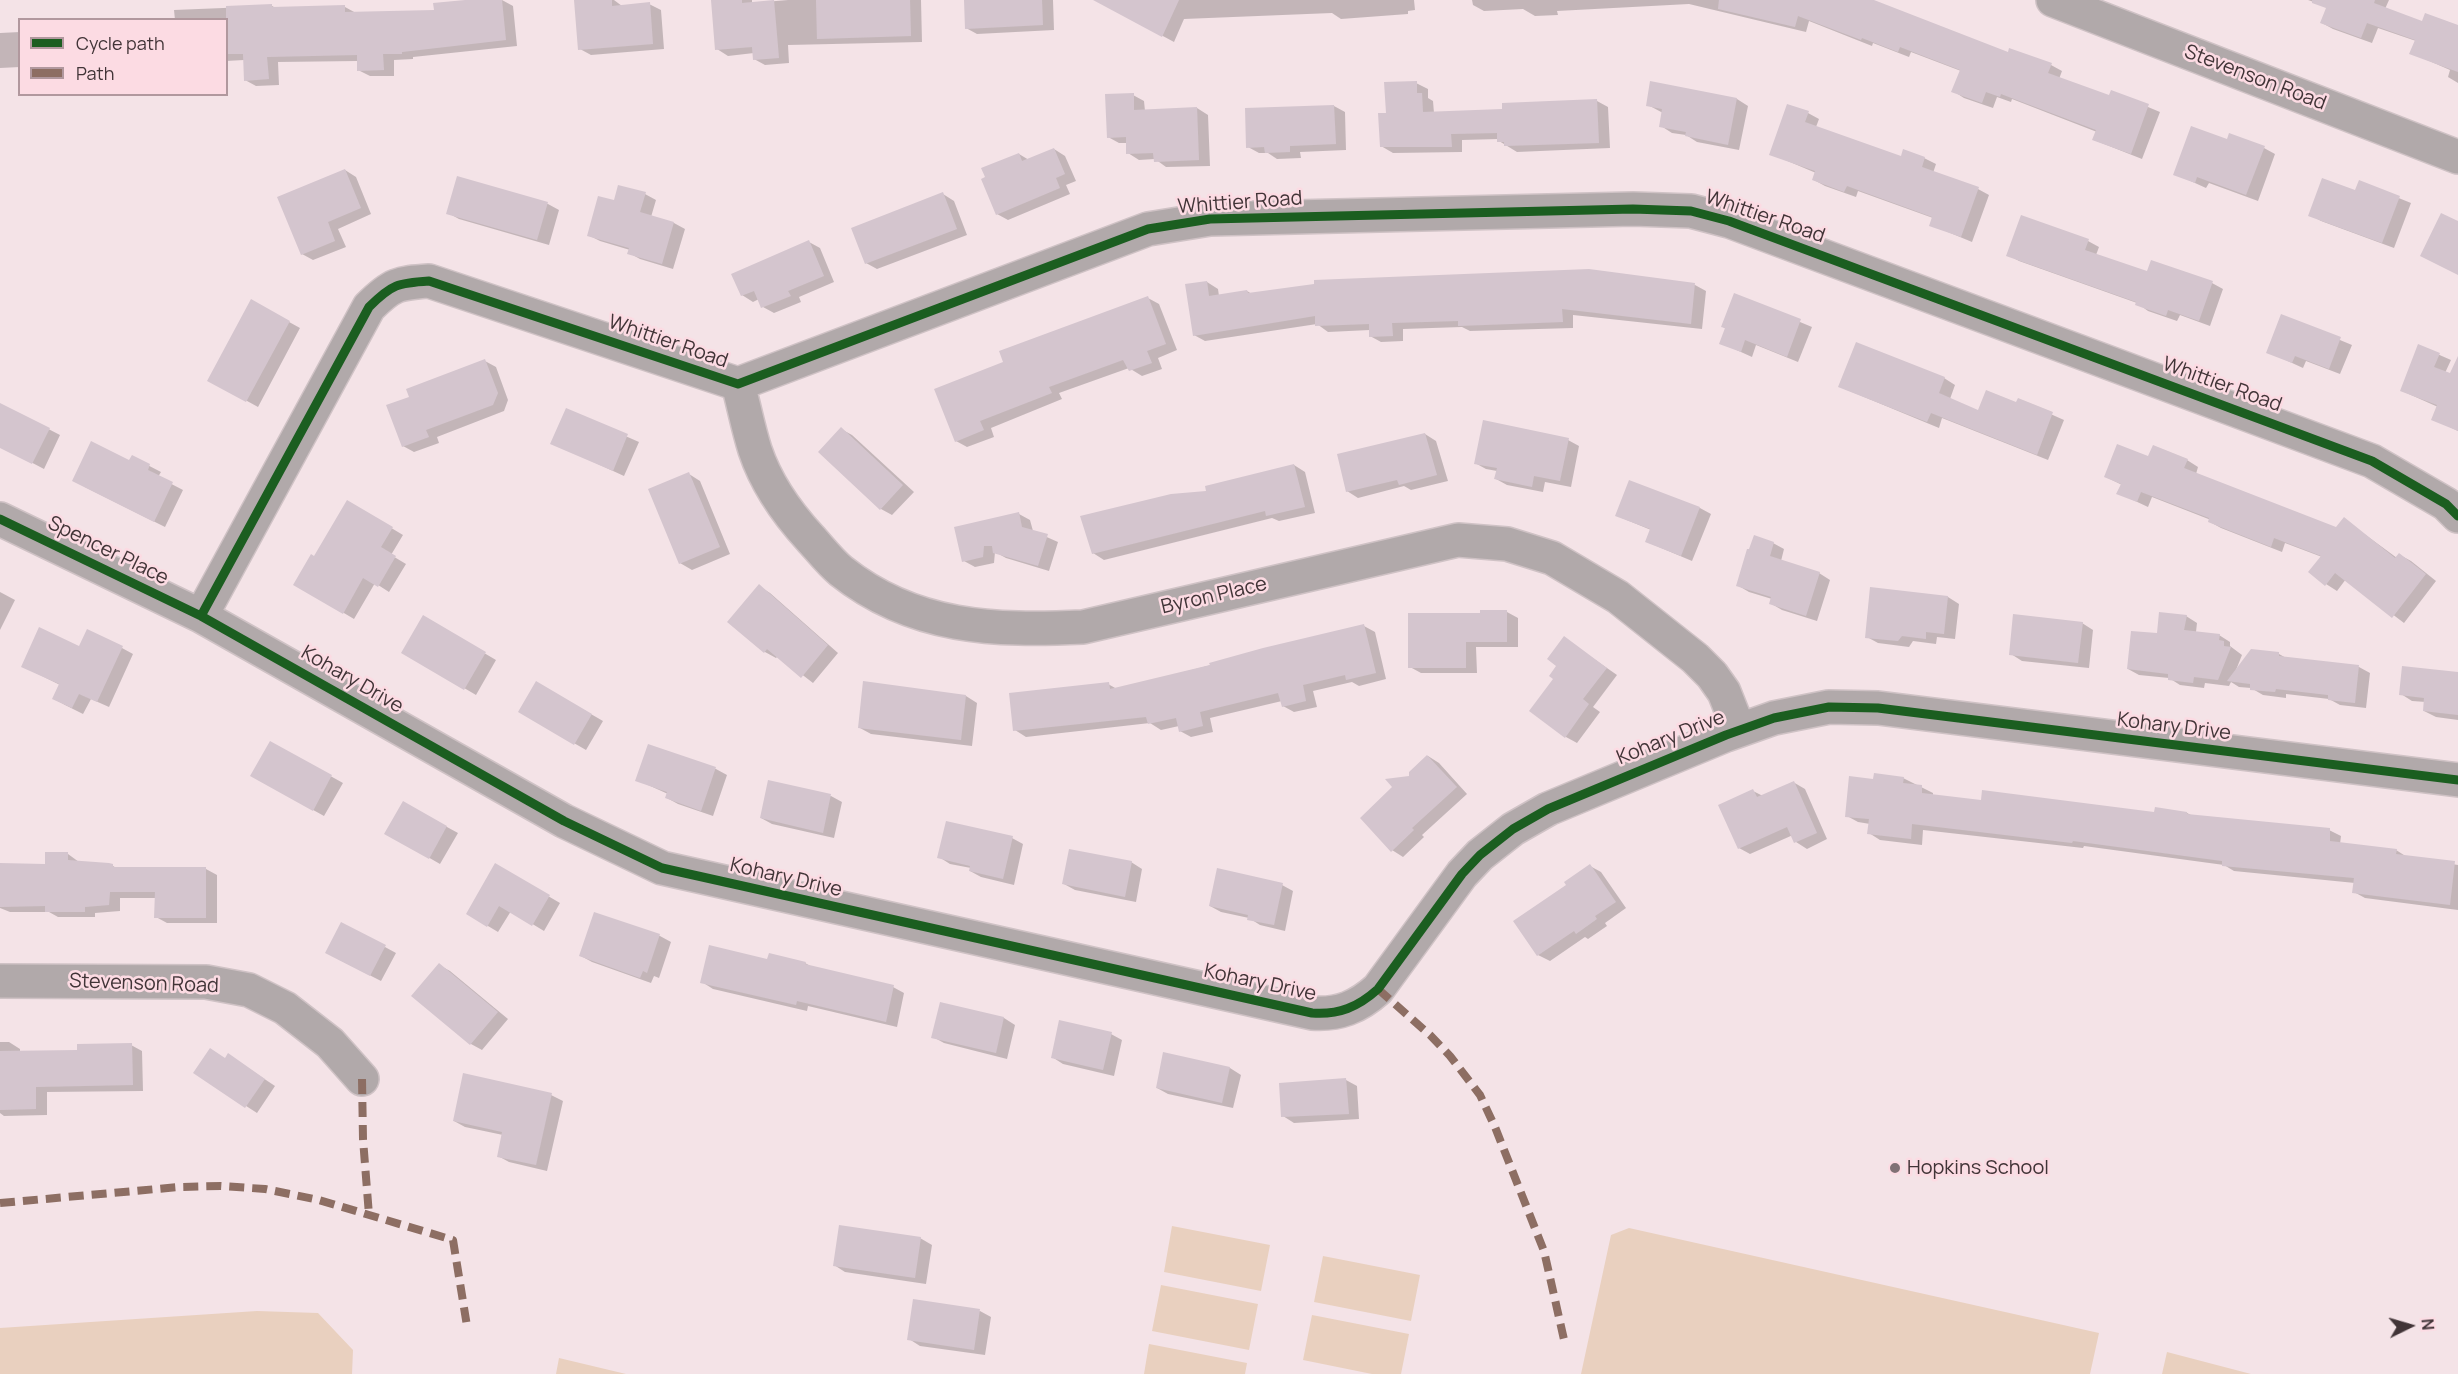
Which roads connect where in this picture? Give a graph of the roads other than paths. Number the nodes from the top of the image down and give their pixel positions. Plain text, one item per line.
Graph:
1 (2053, 0) edge
2 (2458, 157) edge
3 (738, 384) junction
4 (2458, 516) edge
5 (0, 519) edge
6 (201, 616) junction
7 (1739, 730) junction
8 (2458, 780) edge
9 (0, 981) edge
10 (362, 1079) dead end

1 - 2 street, Stevenson Road
3 - 4 street, Whittier Road
3 - 6 street, Whittier Road
3 - 7 street, Byron Place
5 - 6 street, Spencer Place
6 - 7 street, Kohary Drive
7 - 8 street, Kohary Drive
9 - 10 street, Stevenson Road

